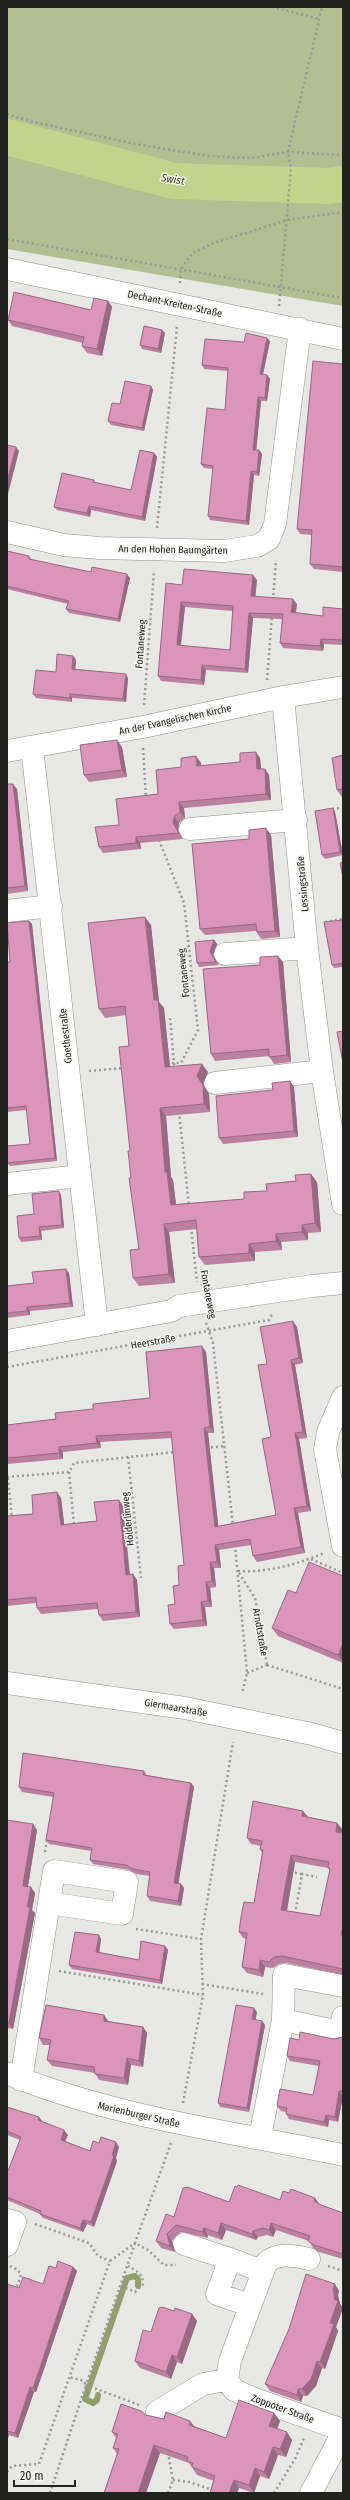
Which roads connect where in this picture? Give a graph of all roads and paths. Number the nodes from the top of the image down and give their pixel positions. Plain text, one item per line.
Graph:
1 (272, 7) edge
2 (322, 7) edge
3 (320, 19) junction
4 (7, 114) edge
5 (288, 152) junction
6 (343, 155) edge
7 (343, 212) edge
8 (287, 220) junction
9 (7, 239) edge
10 (7, 269) edge
11 (181, 269) junction
12 (281, 287) junction
13 (343, 298) edge
14 (178, 303) junction
15 (300, 329) junction
16 (343, 339) edge
17 (275, 524) junction
18 (7, 532) edge
19 (156, 548) junction
20 (343, 686) edge
21 (274, 699) junction
22 (143, 727) junction
23 (32, 747) junction
24 (7, 751) edge
25 (147, 804) edge
26 (343, 808) edge
27 (327, 810) edge
28 (296, 820) junction
29 (190, 829) dead end
30 (156, 833) edge
31 (51, 906) junction
32 (7, 911) edge
33 (307, 948) junction
34 (225, 954) dead end
35 (170, 1017) dead end
36 (174, 1063) junction
37 (159, 1064) edge
38 (129, 1067) edge
39 (175, 1071) edge
40 (322, 1071) junction
41 (69, 1073) junction
42 (215, 1083) dead end
43 (179, 1110) edge
44 (80, 1176) junction
45 (7, 1184) edge
46 (343, 1204) edge
47 (190, 1212) edge
48 (191, 1220) edge
49 (343, 1283) edge
50 (275, 1292) junction
51 (203, 1303) junction
52 (97, 1325) junction
53 (208, 1331) junction
54 (7, 1341) edge
55 (7, 1367) edge
56 (343, 1397) edge
57 (224, 1446) junction
58 (200, 1449) edge
59 (176, 1452) edge
60 (128, 1457) junction
61 (69, 1472) junction
62 (8, 1478) edge
63 (13, 1526) edge
64 (233, 1532) edge
65 (75, 1533) edge
66 (234, 1540) edge
67 (342, 1546) edge
68 (311, 1559) junction
69 (238, 1571) junction
70 (343, 1573) edge
71 (141, 1578) dead end
72 (267, 1665) junction
73 (247, 1674) junction
74 (7, 1683) edge
75 (343, 1689) edge
76 (242, 1693) dead end
77 (343, 1743) edge
78 (48, 1831) edge
79 (54, 1871) junction
80 (288, 1872) edge
81 (302, 1874) junction
82 (317, 1877) dead end
83 (49, 1903) junction
84 (122, 1914) junction
85 (294, 1921) edge
86 (201, 1939) dead end
87 (38, 1968) junction
88 (202, 1984) dead end
89 (343, 1986) edge
90 (203, 1995) dead end
91 (283, 1998) junction
92 (343, 2017) edge
93 (283, 2020) junction
94 (11, 2078) edge
95 (260, 2137) junction
96 (343, 2155) edge
97 (11, 2221) edge
98 (135, 2243) dead end
99 (184, 2244) dead end
100 (7, 2245) edge
101 (230, 2259) junction
102 (110, 2260) dead end
103 (309, 2260) dead end
104 (7, 2263) edge
105 (128, 2266) junction
106 (262, 2271) junction
107 (121, 2286) junction
108 (14, 2296) edge
109 (249, 2305) junction
110 (70, 2377) dead end
111 (227, 2380) junction
112 (86, 2385) junction
113 (157, 2412) joint
114 (312, 2419) junction
115 (343, 2431) edge
116 (168, 2450) edge
117 (173, 2480) junction
118 (215, 2491) edge
119 (50, 2493) edge
120 (168, 2493) edge
121 (274, 2493) edge
122 (312, 2493) edge

1 - 3 path
2 - 3 path
3 - 5 path
4 - 5 path
5 - 6 path
5 - 8 path
7 - 8 path
8 - 11 path
8 - 12 path
9 - 11 path
10 - 14 street, Dechant-Kreiten-Straße
11 - 12 path
11 - 14 path, Fontaneweg
12 - 13 path
14 - 15 street, Dechant-Kreiten-Straße
14 - 19 path, Fontaneweg
15 - 16 street, Dechant-Kreiten-Straße
15 - 17 street, An den Hohen Baumgärten
17 - 19 street, An den Hohen Baumgärten
17 - 21 path
18 - 19 street, An den Hohen Baumgärten
19 - 22 path, Fontaneweg
20 - 21 street, An der Evangelischen Kirche
21 - 22 street, An der Evangelischen Kirche
21 - 28 street, Lessingstraße
22 - 23 street, An der Evangelischen Kirche
22 - 25 path, Fontaneweg
23 - 24 street, An der Evangelischen Kirche
23 - 31 street, Goethestraße
26 - 27 path
28 - 29 street
28 - 33 street, Lessingstraße
30 - 36 path, Fontaneweg
31 - 32 street
31 - 41 street, Goethestraße
33 - 34 street
33 - 40 street, Lessingstraße
35 - 36 path
36 - 37 path
36 - 39 path
38 - 41 path
40 - 42 street
40 - 46 street, Lessingstraße
41 - 44 street, Goethestraße
43 - 47 path
44 - 45 street
44 - 52 street, Goethestraße
48 - 51 path, Fontaneweg
49 - 50 street
50 - 51 street
50 - 53 path, Heerstraße
51 - 52 street
51 - 53 path, Fontaneweg
52 - 54 street
53 - 55 path, Heerstraße
53 - 57 path, Fontaneweg
56 - 67 street
57 - 58 path
57 - 64 path, Fontaneweg
59 - 60 path
60 - 61 path
60 - 71 path, Hölderlinweg
61 - 62 path
61 - 65 path
62 - 63 path
66 - 69 path
67 - 68 path
68 - 69 path
68 - 70 path
69 - 72 path, Arndtstraße
69 - 73 path
72 - 73 path
72 - 75 path, Arndtstraße
73 - 76 path
74 - 77 street, Giermaarstraße
78 - 79 path
79 - 83 street, Marienburger Straße
79 - 84 street
80 - 81 path
81 - 82 path
81 - 85 path
83 - 84 street
83 - 87 street, Marienburger Straße
84 - 86 path
87 - 90 path
87 - 94 street, Marienburger Straße
88 - 91 path
89 - 91 street
91 - 93 street
92 - 93 street
93 - 95 street
94 - 95 street, Marienburger Straße
95 - 96 street, Marienburger Straße
97 - 100 street
97 - 102 path
98 - 105 path
99 - 101 street
101 - 106 street
101 - 109 street
103 - 106 street
104 - 108 path
105 - 107 path
105 - 107 path
106 - 109 street
107 - 112 path
109 - 111 street
110 - 112 path
111 - 113 street
111 - 114 street, Zoppoter Straße
112 - 113 path
112 - 119 path
114 - 115 street, Zoppoter Straße
114 - 121 path
115 - 122 street
116 - 117 path
117 - 118 path
117 - 120 path

